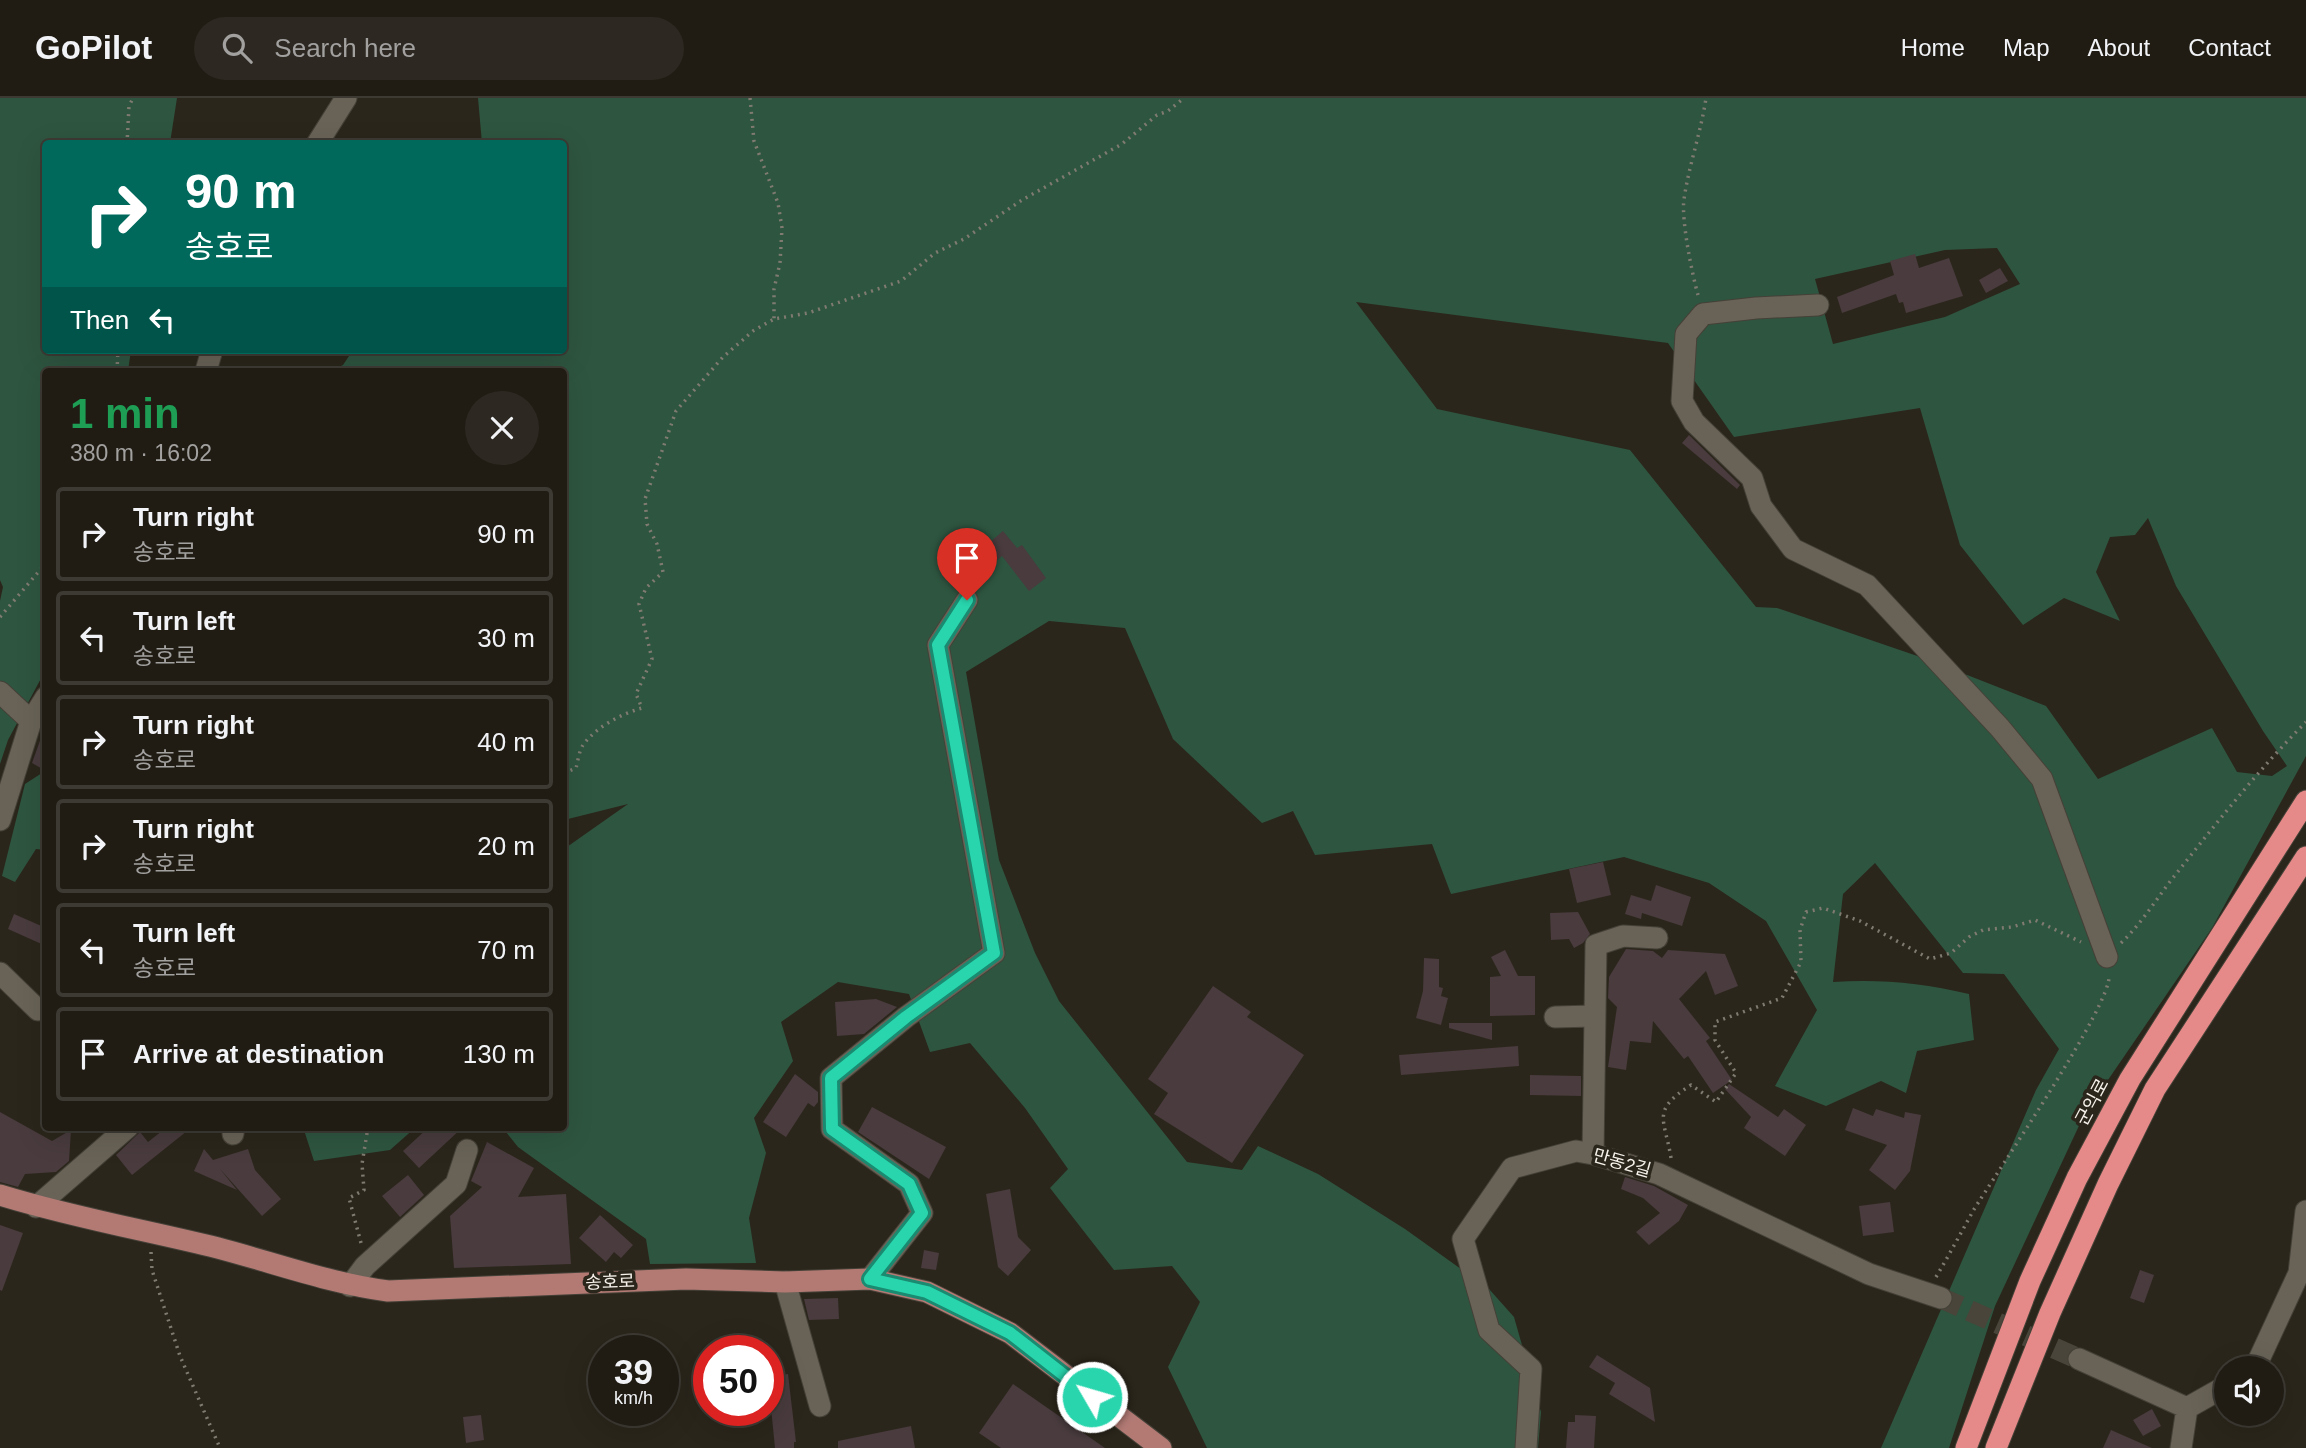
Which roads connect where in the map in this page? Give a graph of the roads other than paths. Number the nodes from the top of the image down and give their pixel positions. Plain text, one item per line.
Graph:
1 (346, 98) edge
2 (320, 140) edge
3 (1818, 306) dead end
4 (967, 600) dead end
5 (0, 692) edge
6 (42, 704) edge
7 (32, 721) junction
8 (2306, 801) edge
9 (0, 820) edge
10 (2306, 857) edge
11 (1657, 938) dead end
12 (2106, 957) road end
13 (0, 973) edge
14 (38, 1010) dead end
15 (1593, 1016) junction
16 (1555, 1017) dead end
17 (123, 1131) edge
18 (467, 1150) dead end
19 (1593, 1154) junction
20 (0, 1195) edge
21 (36, 1206) junction
22 (2306, 1211) edge
23 (870, 1279) junction
24 (785, 1282) junction
25 (350, 1286) junction
26 (1934, 1296) tunnel mouth
27 (2261, 1356) edge
28 (2080, 1359) tunnel mouth
29 (2214, 1393) edge
30 (820, 1406) dead end
31 (2187, 1408) junction
32 (1161, 1448) edge
33 (1526, 1448) edge
34 (1966, 1448) edge
35 (1996, 1448) edge
36 (2181, 1448) edge

1 - 2 street
3 - 12 street
4 - 23 street
5 - 7 street
6 - 7 street
7 - 9 street
8 - 34 highway, 군익로
10 - 35 highway
11 - 15 street
13 - 14 street
15 - 16 street
15 - 19 street
17 - 21 street
18 - 25 street
19 - 26 street, 만동2길
19 - 33 street, 만동2길
20 - 21 main road, 송호로
21 - 25 main road, 송호로
22 - 27 street
23 - 24 main road, 송호로
23 - 32 main road, 송호로
24 - 25 main road, 송호로
24 - 30 street
28 - 31 street
29 - 31 street
31 - 36 street

